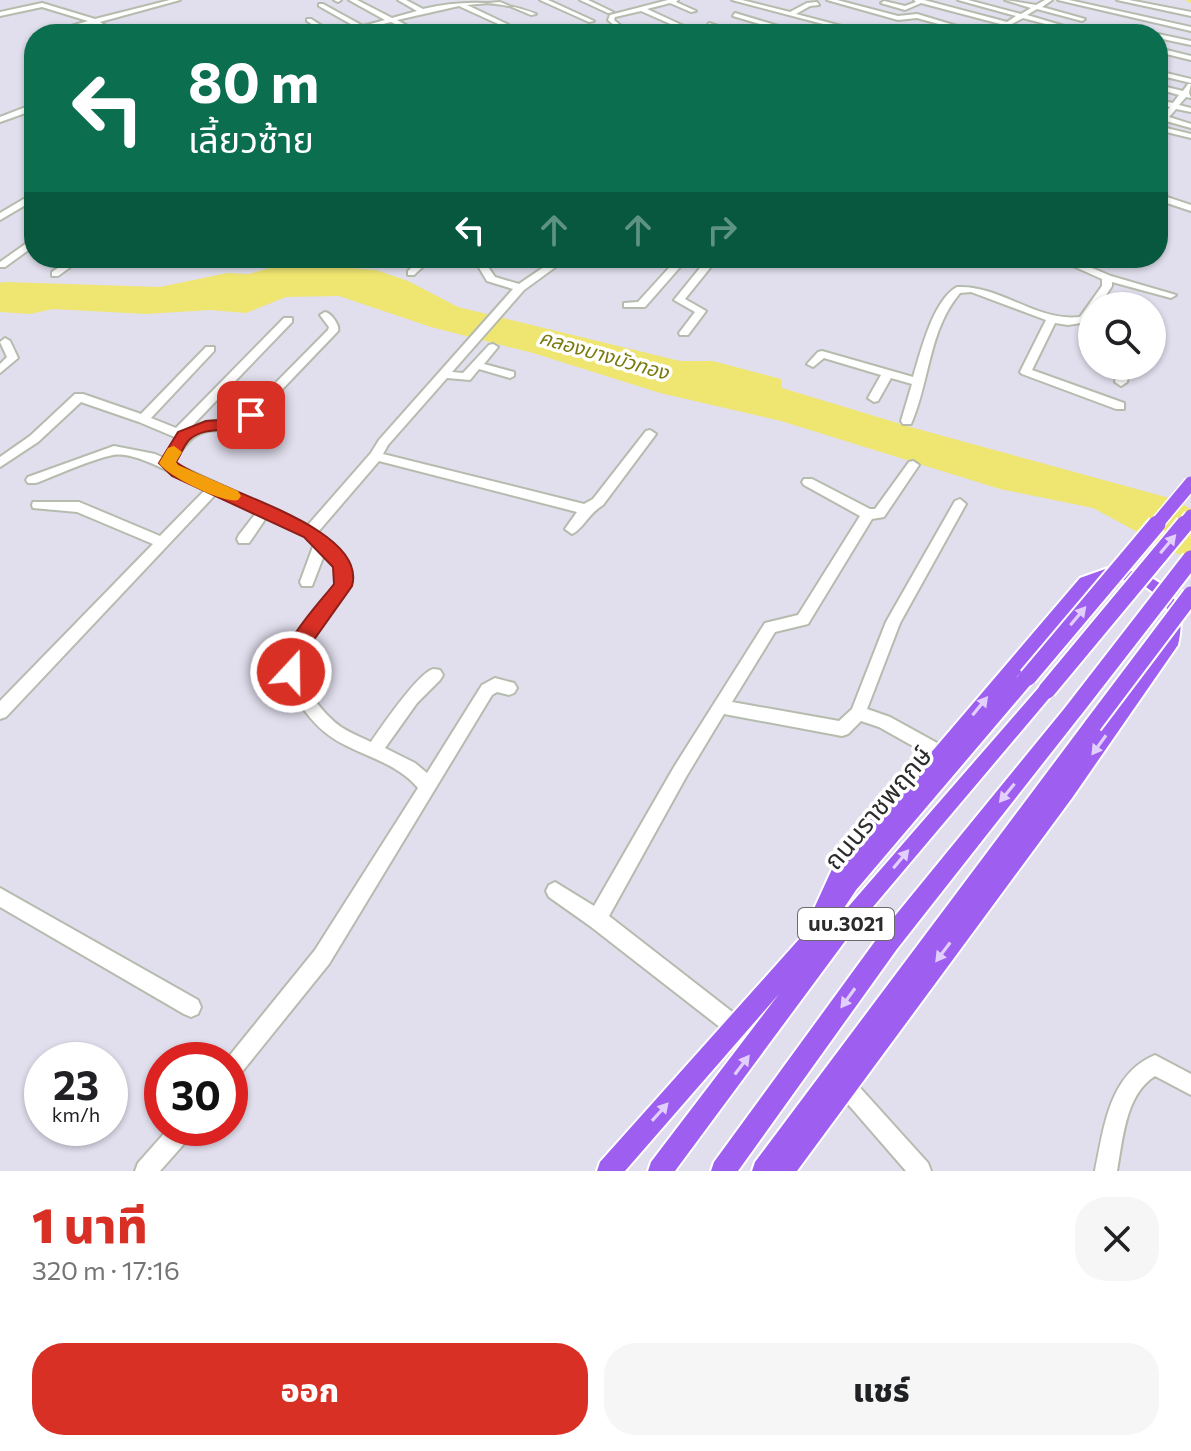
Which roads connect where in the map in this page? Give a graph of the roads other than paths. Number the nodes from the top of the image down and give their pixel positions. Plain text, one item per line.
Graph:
1 (177, 0) edge
2 (352, 0) edge
3 (401, 0) edge
4 (490, 0) edge
5 (501, 0) edge
6 (543, 0) edge
7 (583, 0) edge
8 (623, 0) edge
9 (673, 0) edge
10 (735, 0) edge
11 (830, 0) edge
12 (961, 0) edge
13 (1008, 0) edge
14 (1055, 0) edge
15 (1120, 0) edge
16 (1169, 0) edge
17 (875, 1) edge
18 (919, 1) edge
19 (454, 2) edge
20 (884, 3) dead end
21 (817, 4) dead end
22 (321, 5) dead end
23 (637, 7) junction
24 (1038, 8) junction
25 (863, 9) junction
26 (1168, 10) junction
27 (693, 11) dead end
28 (423, 12) junction
29 (610, 12) dead end
30 (792, 13) junction
31 (0, 14) edge
32 (533, 14) dead end
33 (883, 14) junction
34 (1191, 14) edge
35 (116, 15) junction
36 (735, 15) dead end
37 (1023, 16) junction
38 (1082, 19) dead end
39 (309, 20) dead end
40 (392, 20) junction
41 (94, 21) junction
42 (591, 21) dead end
43 (1155, 21) junction
44 (83, 24) edge
45 (99, 24) edge
46 (126, 24) edge
47 (316, 24) edge
48 (356, 24) edge
49 (378, 24) edge
50 (400, 24) edge
51 (503, 24) edge
52 (616, 24) edge
53 (674, 24) edge
54 (766, 24) edge
55 (821, 24) edge
56 (874, 24) edge
57 (946, 24) edge
58 (1056, 24) edge
59 (1152, 24) edge
60 (1191, 29) edge
61 (1168, 38) edge
62 (1191, 43) edge
63 (1168, 52) edge
64 (1191, 58) edge
65 (1168, 68) edge
66 (1191, 74) edge
67 (1168, 76) edge
68 (1191, 84) edge
69 (1168, 90) edge
70 (1188, 95) edge
71 (1168, 104) edge
72 (1176, 106) junction
73 (1191, 110) edge
74 (24, 111) edge
75 (1168, 118) edge
76 (1168, 119) edge
77 (0, 120) edge
78 (1191, 126) edge
79 (1168, 130) edge
80 (1191, 136) edge
81 (1168, 200) edge
82 (24, 202) edge
83 (1191, 208) edge
84 (0, 217) edge
85 (24, 248) edge
86 (2, 265) edge
87 (64, 268) edge
88 (416, 268) edge
89 (484, 268) edge
90 (549, 268) edge
91 (674, 268) edge
92 (705, 268) edge
93 (1084, 268) edge
94 (411, 273) dead end
95 (55, 274) dead end
96 (1107, 278) junction
97 (520, 288) junction
98 (1104, 292) edge
99 (1171, 295) dead end
100 (628, 305) dead end
101 (325, 315) dead end
102 (1052, 318) junction
103 (288, 320) dead end
104 (1078, 322) edge
105 (684, 333) dead end
106 (5, 341) dead end
107 (493, 347) dead end
108 (210, 349) dead end
109 (813, 364) dead end
110 (479, 366) junction
111 (0, 370) edge
112 (888, 373) junction
113 (443, 374) junction
114 (510, 374) dead end
115 (919, 382) junction
116 (874, 398) dead end
117 (1120, 406) dead end
118 (143, 419) junction
119 (907, 421) dead end
120 (650, 434) dead end
121 (180, 435) junction
122 (376, 456) junction
123 (0, 463) edge
124 (167, 463) junction
125 (913, 465) dead end
126 (32, 480) dead end
127 (808, 482) dead end
128 (1191, 483) edge
129 (215, 487) junction
130 (960, 504) dead end
131 (38, 505) dead end
132 (586, 509) junction
133 (264, 511) junction
134 (868, 514) junction
135 (1191, 516) edge
136 (572, 529) dead end
137 (316, 537) junction
138 (244, 539) dead end
139 (162, 542) junction
140 (1191, 559) edge
141 (307, 582) dead end
142 (1191, 595) edge
143 (435, 675) dead end
144 (509, 688) dead end
145 (721, 707) junction
146 (0, 712) edge
147 (858, 713) junction
148 (374, 750) junction
149 (942, 754) junction
150 (428, 787) junction
151 (555, 891) dead end
152 (0, 897) edge
153 (597, 919) junction
154 (806, 949) junction
155 (191, 1007) dead end
156 (737, 1028) junction
157 (248, 1049) edge
158 (1191, 1085) edge
159 (847, 1088) junction
160 (168, 1146) edge
161 (146, 1171) edge
162 (609, 1171) edge
163 (660, 1171) edge
164 (723, 1171) edge
165 (764, 1171) edge
166 (782, 1171) edge
167 (920, 1171) edge
168 (1106, 1171) edge

1 - 35 street
2 - 40 street
3 - 28 street
4 - 5 street
4 - 19 street
5 - 32 street
6 - 42 street
7 - 29 street
8 - 23 street
9 - 23 street
9 - 27 street
10 - 30 street
11 - 25 street
12 - 37 street
13 - 24 street
14 - 24 street
14 - 43 street
15 - 26 street
16 - 26 street
17 - 25 street
18 - 20 street
18 - 37 street
19 - 28 street
19 - 51 street
21 - 30 street
22 - 48 street
23 - 52 street
23 - 53 street
24 - 37 street
24 - 38 street
25 - 33 street
26 - 34 street
26 - 43 street
28 - 40 street
30 - 55 street
31 - 41 street
33 - 56 street
33 - 57 street
35 - 41 street
35 - 46 street
36 - 54 street
37 - 58 street
39 - 47 street
40 - 49 street
40 - 50 street
41 - 44 street
41 - 45 street
43 - 59 street
43 - 60 street
61 - 62 street
63 - 64 street
65 - 66 street
67 - 68 street
68 - 70 street
69 - 70 street
70 - 72 street
71 - 72 street
72 - 73 street
72 - 75 street
74 - 77 street
76 - 78 street
79 - 80 street
81 - 83 street
82 - 84 street
85 - 86 street
87 - 95 street
88 - 94 street
89 - 97 street
90 - 97 street
91 - 100 street
92 - 105 street
93 - 96 street
96 - 98 street
96 - 99 street
97 - 113 street
101 - 121 street
102 - 104 street
102 - 115 street
102 - 117 street
103 - 121 street
106 - 111 street
107 - 110 street
108 - 118 street
109 - 112 street
110 - 113 street
110 - 114 street
112 - 115 street
112 - 116 street
113 - 122 street
115 - 119 street
118 - 121 street
118 - 123 street
120 - 132 street
121 - 124 street
122 - 132 street
122 - 137 street
124 - 126 street
124 - 129 street
125 - 134 street
127 - 134 street
154 -> 128 main road, ถนนราชพฤกษ์ / นบ.3021, bridge
129 - 133 street
129 - 139 street
130 - 147 street
131 - 139 street
132 - 136 street
133 - 137 street
133 - 138 street
134 - 145 street
163 -> 135 main road, นบ.3021, bridge
137 - 141 street
137 - 148 street
139 - 146 street
140 -> 164 main road, นบ.3021, bridge
142 - 165 main road, นบ.3021, bridge
143 - 148 street
144 - 150 street
145 - 147 street
145 - 153 street
147 - 149 street
148 - 150 street
149 - 154 main road
149 -> 159 main road
150 - 157 street
151 - 153 street
152 - 155 street
153 - 156 street
154 - 156 main road, ถนนราชพฤกษ์ / นบ.3021
162 -> 156 main road, ถนนราชพฤกษ์ / นบ.3021
158 - 168 street
159 - 166 main road
159 - 167 street
160 - 161 street

